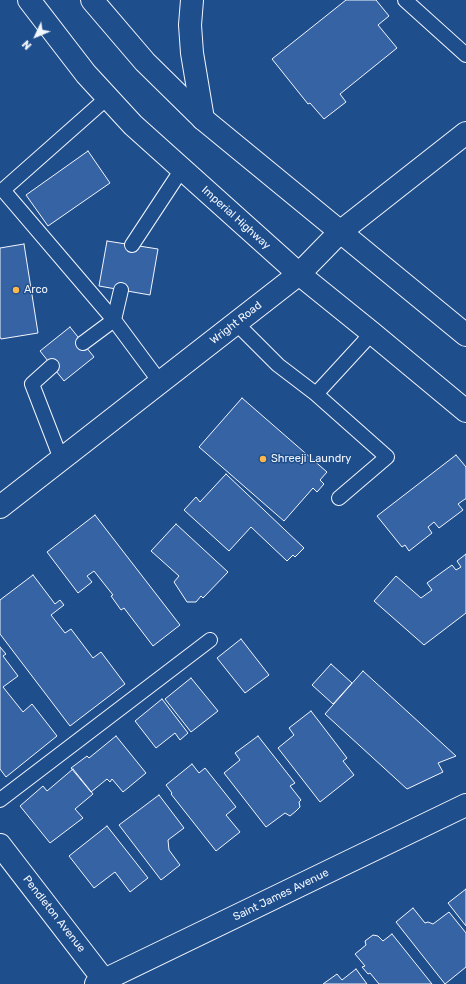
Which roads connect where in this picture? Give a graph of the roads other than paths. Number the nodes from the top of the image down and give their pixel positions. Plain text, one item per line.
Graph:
1 (29, 0) edge
2 (92, 0) edge
3 (192, 0) edge
4 (405, 0) edge
5 (466, 55) edge
6 (106, 98) junction
7 (203, 119) junction
8 (466, 133) edge
9 (182, 169) junction
10 (340, 232) junction
11 (132, 245) dead end
12 (299, 274) junction
13 (121, 290) dead end
14 (114, 320) junction
15 (236, 323) junction
16 (372, 333) junction
17 (466, 335) edge
18 (82, 343) dead end
19 (52, 366) dead end
20 (160, 382) junction
21 (316, 394) junction
22 (466, 411) edge
23 (61, 459) junction
24 (339, 498) dead end
25 (0, 507) edge
26 (210, 640) dead end
27 (0, 800) edge
28 (466, 805) edge
29 (0, 845) edge
30 (102, 983) edge

1 - 6 main road, Imperial Highway
2 - 7 main road
3 - 7 main road
4 - 5 lane
6 - 9 main road, Imperial Highway
6 - 14 lane
7 - 10 main road
8 - 10 main road, Wright Road
9 - 11 lane
9 - 12 main road, Imperial Highway
10 - 12 main road, Wright Road
10 - 17 main road
12 - 15 main road, Wright Road
12 - 16 main road, Imperial Highway
13 - 14 lane
14 - 18 lane
14 - 20 lane
15 - 20 main road, Wright Road
15 - 21 lane
16 - 21 lane
16 - 22 main road, Imperial Highway
19 - 23 lane
20 - 23 main road, Wright Road
21 - 24 lane
23 - 25 main road, Wright Road
26 - 27 lane
28 - 30 main road, Saint James Avenue
29 - 30 main road, Pendleton Avenue

